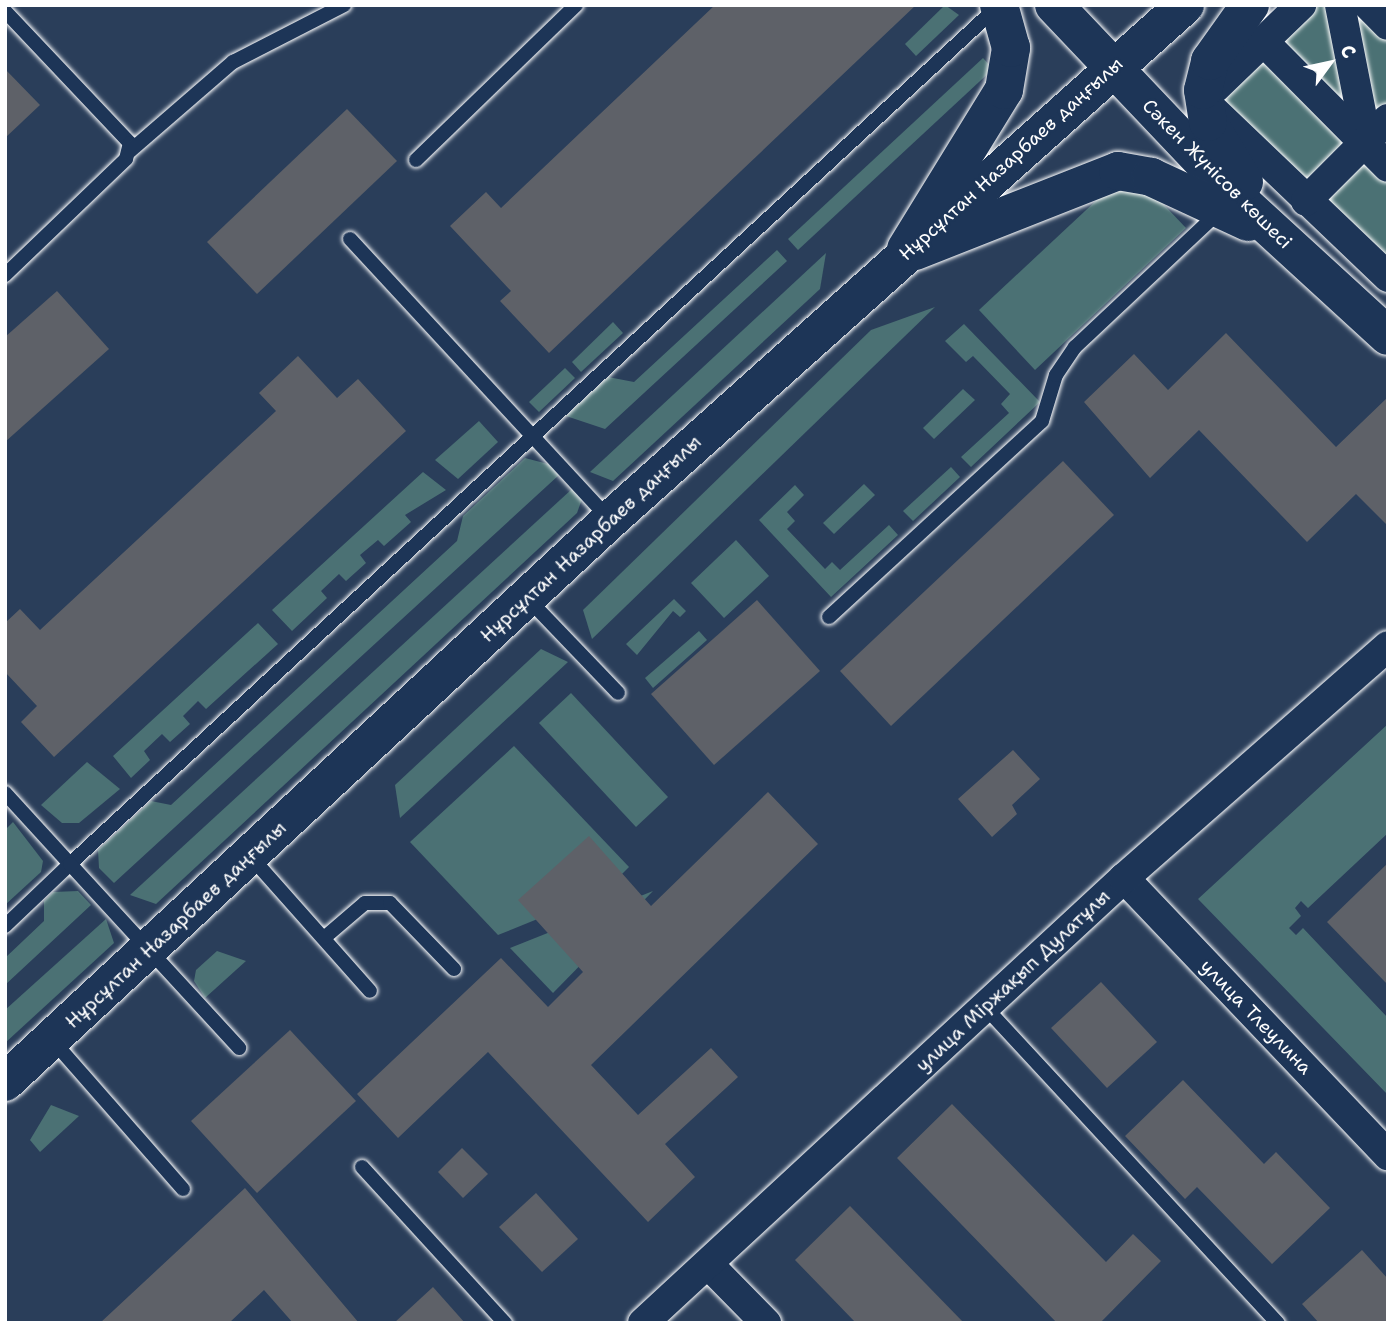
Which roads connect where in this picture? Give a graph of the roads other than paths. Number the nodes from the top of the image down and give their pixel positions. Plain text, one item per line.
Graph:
1 (344, 5) edge
2 (576, 5) edge
3 (999, 5) edge
4 (1054, 5) edge
5 (1185, 5) edge
6 (1250, 5) edge
7 (1301, 5) edge
8 (1340, 5) edge
9 (1368, 5) edge
10 (5, 11) edge
11 (1388, 25) edge
12 (1263, 41) junction
13 (1113, 68) junction
14 (1209, 94) junction
15 (1388, 119) edge
16 (1376, 145) edge
17 (130, 152) junction
18 (416, 160) dead end
19 (1388, 167) edge
20 (1306, 201) junction
21 (1228, 203) junction
22 (1279, 237) junction
23 (350, 239) dead end
24 (901, 256) junction
25 (5, 275) edge
26 (1388, 277) edge
27 (1387, 334) edge
28 (534, 437) junction
29 (610, 520) junction
30 (527, 598) junction
31 (829, 617) dead end
32 (1388, 646) edge
33 (618, 693) dead end
34 (5, 793) edge
35 (251, 857) junction
36 (71, 864) junction
37 (1124, 878) junction
38 (5, 926) edge
39 (324, 939) junction
40 (149, 948) junction
41 (454, 969) dead end
42 (370, 991) dead end
43 (985, 1007) junction
44 (52, 1040) junction
45 (239, 1048) dead end
46 (5, 1082) edge
47 (1388, 1155) edge
48 (362, 1167) dead end
49 (183, 1189) dead end
50 (708, 1264) junction
51 (505, 1323) edge
52 (643, 1323) edge
53 (766, 1323) edge
54 (1278, 1323) edge

1 - 17 lane
2 - 18 lane
3 - 24 main road
3 - 28 lane
4 - 13 main road, Сәкен Жүнісов көшесі
5 - 13 main road, Нұрсұлтан Назарбаев даңғылы
6 - 14 main road
7 - 12 street
8 - 16 street
9 - 11 street
10 - 17 lane
12 - 14 street
12 - 16 street
13 - 21 main road, Сәкен Жүнісов көшесі
13 - 24 main road, Нұрсұлтан Назарбаев даңғылы
14 - 20 street
14 - 22 main road
15 - 16 street
16 - 19 street
16 - 20 street
17 - 25 lane
20 - 26 street
21 - 22 main road
21 - 24 main road
21 - 31 lane
22 - 27 main road, Сәкен Жүнісов көшесі
23 - 28 lane
24 - 29 main road, Нұрсұлтан Назарбаев даңғылы
28 - 29 lane
28 - 36 lane
29 - 30 main road, Нұрсұлтан Назарбаев даңғылы
30 - 33 lane
30 - 35 main road, Нұрсұлтан Назарбаев даңғылы
32 - 37 street, улица Міржақып Дулатұлы
34 - 36 lane
35 - 39 lane
35 - 40 main road, Нұрсұлтан Назарбаев даңғылы
36 - 38 lane
36 - 40 lane
37 - 43 street, улица Міржақып Дулатұлы
37 - 47 street, улица Тлеулина
39 - 41 lane
39 - 42 lane
40 - 44 main road, Нұрсұлтан Назарбаев даңғылы
40 - 45 lane
43 - 50 street, улица Міржақып Дулатұлы
43 - 54 lane
44 - 46 main road, Нұрсұлтан Назарбаев даңғылы
44 - 49 lane
48 - 51 lane
50 - 52 street, улица Міржақып Дулатұлы
50 - 53 street

